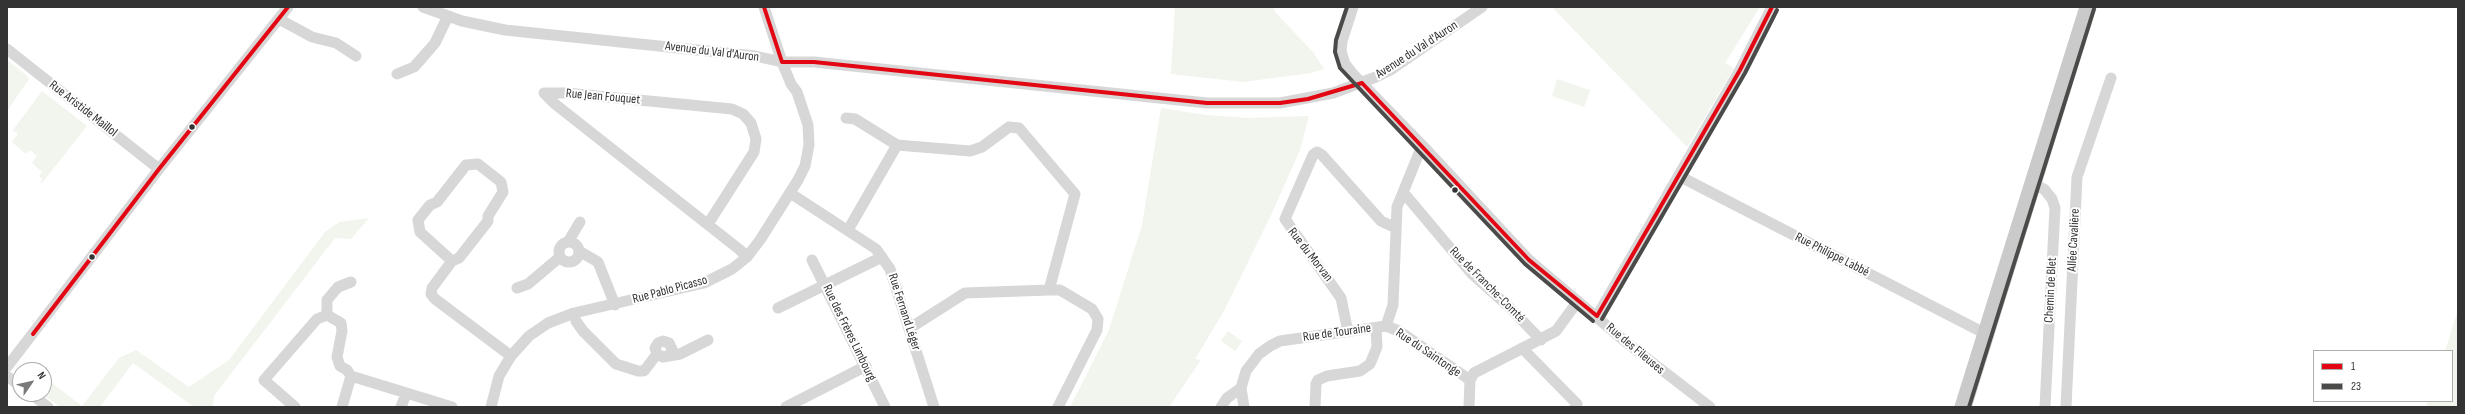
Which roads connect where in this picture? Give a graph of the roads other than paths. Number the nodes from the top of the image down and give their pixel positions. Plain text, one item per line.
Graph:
1 (288, 7) edge
2 (423, 7) edge
3 (764, 7) edge
4 (1353, 7) edge
5 (1482, 7) edge
6 (1772, 7) edge
7 (2088, 7) edge
8 (448, 16) junction
9 (278, 19) junction
10 (7, 49) edge
11 (356, 56) dead end
12 (782, 62) junction
13 (397, 74) dead end
14 (2111, 78) dead end
15 (1362, 83) junction
16 (846, 118) dead end
17 (897, 145) junction
18 (1424, 147) junction
19 (159, 168) junction
20 (1679, 176) junction
21 (2033, 184) junction
22 (1403, 192) junction
23 (790, 193) junction
24 (580, 222) dead end
25 (708, 224) junction
26 (1396, 228) junction
27 (848, 230) junction
28 (568, 242) junction
29 (579, 251) junction
30 (560, 257) junction
31 (747, 257) junction
32 (882, 257) junction
33 (812, 260) dead end
34 (452, 261) junction
35 (351, 282) dead end
36 (824, 284) junction
37 (518, 288) dead end
38 (1049, 290) junction
39 (1578, 301) junction
40 (615, 305) junction
41 (778, 308) dead end
42 (574, 314) junction
43 (327, 315) junction
44 (1597, 316) junction
45 (1381, 327) junction
46 (910, 328) junction
47 (1348, 332) junction
48 (1986, 334) junction
49 (708, 340) dead end
50 (1541, 340) junction
51 (1522, 348) junction
52 (511, 356) junction
53 (866, 366) junction
54 (7, 367) edge
55 (351, 376) junction
56 (1470, 380) junction
57 (1241, 388) junction
58 (406, 394) junction
59 (1578, 406) edge
60 (295, 407) edge
61 (342, 407) edge
62 (401, 407) edge
63 (452, 407) edge
64 (491, 407) edge
65 (786, 407) edge
66 (885, 407) edge
67 (934, 407) edge
68 (1058, 407) edge
69 (1221, 407) edge
70 (1244, 407) edge
71 (1315, 407) edge
72 (1469, 407) edge
73 (1710, 407) edge
74 (1963, 407) edge
75 (2045, 407) edge
76 (2066, 407) edge

1 - 9 street
2 - 8 street, Avenue du Val d'Auron
3 - 12 street, Rue Pablo Picasso
4 - 15 street, Rue des Fileuses
5 - 15 street, Avenue du Val d'Auron
6 - 20 street
7 - 21 main road
8 - 12 street, Avenue du Val d'Auron
8 - 13 street
9 - 11 street
9 - 19 street
10 - 19 street, Rue Aristide Maillol
12 - 15 street, Avenue du Val d'Auron
12 - 23 street, Rue Pablo Picasso
14 - 76 street, Allée Cavalière
15 - 18 street, Rue des Fileuses
16 - 17 street
17 - 27 street
17 - 38 street
18 - 22 street, Rue de Touraine
18 - 39 street, Rue des Fileuses
19 - 54 street
20 - 44 street
20 - 48 street, Rue Philippe Labbé
21 - 48 main road
21 - 75 street, Chemin de Blet
22 - 26 street, Rue de Touraine
22 - 50 street, Rue de Franche-Comté
23 - 27 street, Rue Fernand Léger
23 - 31 street, Rue Pablo Picasso
24 - 28 street
25 - 25 street, Rue Jean Fouquet
25 - 31 street, Rue Jean Fouquet
26 - 45 street, Rue de Touraine
26 - 47 street, Rue du Morvan
27 - 32 street, Rue Fernand Léger
28 - 29 street
28 - 30 street
29 - 30 street
29 - 40 street
30 - 37 street
31 - 40 street, Rue Pablo Picasso
32 - 36 street
32 - 46 street, Rue Fernand Léger
33 - 36 street, Rue des Frères Limbourg
34 - 34 street
34 - 52 street
35 - 43 street
36 - 41 street
36 - 53 street, Rue des Frères Limbourg
38 - 46 street
38 - 68 street
39 - 44 street, Rue des Fileuses
39 - 50 street
40 - 42 street, Rue Pablo Picasso
42 - 49 street
42 - 52 street, Rue Pablo Picasso
43 - 55 street
43 - 60 street
44 - 73 street, Rue des Fileuses
45 - 47 street, Rue de Touraine
45 - 56 street, Rue du Saintonge
45 - 71 street
46 - 67 street, Rue Fernand Léger
47 - 57 street, Rue de Touraine
48 - 74 main road
50 - 51 street
51 - 56 street
51 - 59 street
52 - 64 street, Rue Pablo Picasso
53 - 65 street
53 - 66 street, Rue des Frères Limbourg
55 - 58 street
55 - 61 street
56 - 72 street
57 - 69 street
57 - 70 street, Rue de Touraine
58 - 62 street
58 - 63 street

